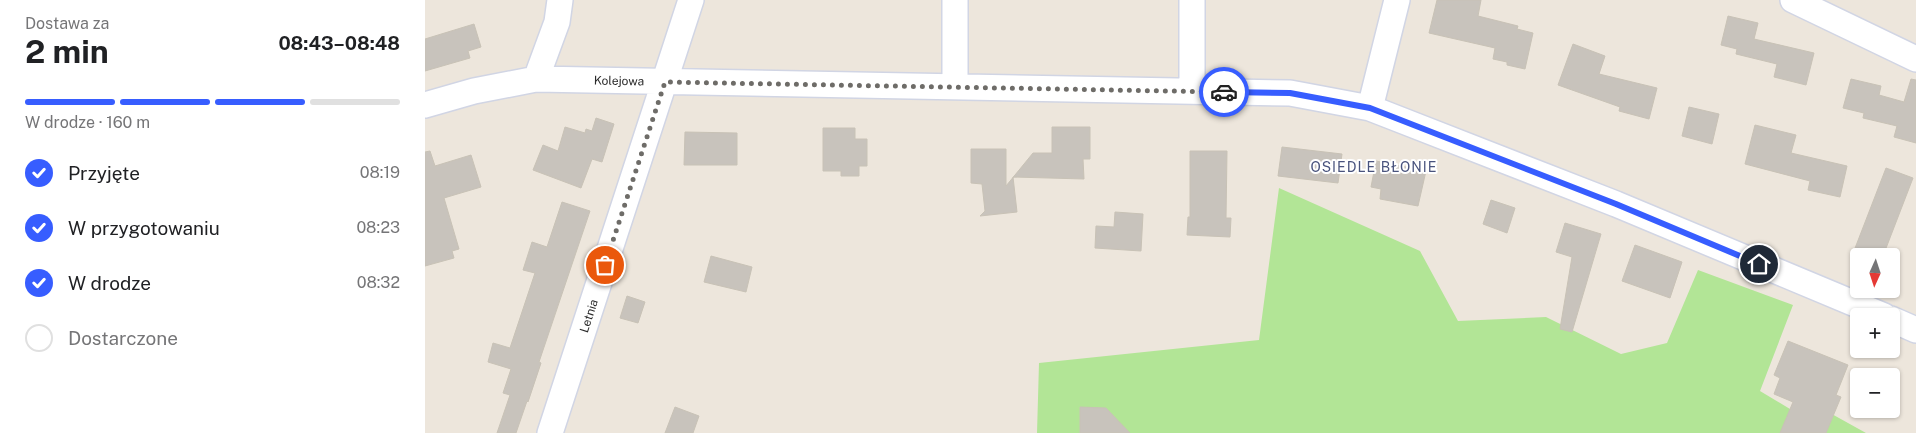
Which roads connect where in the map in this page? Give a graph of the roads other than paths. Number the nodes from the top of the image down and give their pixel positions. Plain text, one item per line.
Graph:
1 (560, 0) edge
2 (691, 0) edge
3 (955, 0) edge
4 (1192, 0) edge
5 (1397, 0) edge
6 (1793, 0) edge
7 (1916, 59) edge
8 (536, 80) junction
9 (665, 82) junction
10 (955, 87) junction
11 (1192, 91) junction
12 (425, 105) edge
13 (1370, 108) junction
14 (1865, 308) edge
15 (1900, 323) edge
16 (1916, 330) edge
17 (550, 433) edge

1 - 8 street
2 - 9 street, Letnia
3 - 10 street
4 - 11 street
5 - 13 street
6 - 7 street
8 - 9 street, Kolejowa
8 - 12 street, Kolejowa
9 - 10 street, Kolejowa
9 - 17 street, Letnia
10 - 11 street, Kolejowa
11 - 13 street, Kolejowa
13 - 14 street, Kolejowa
15 - 16 street

